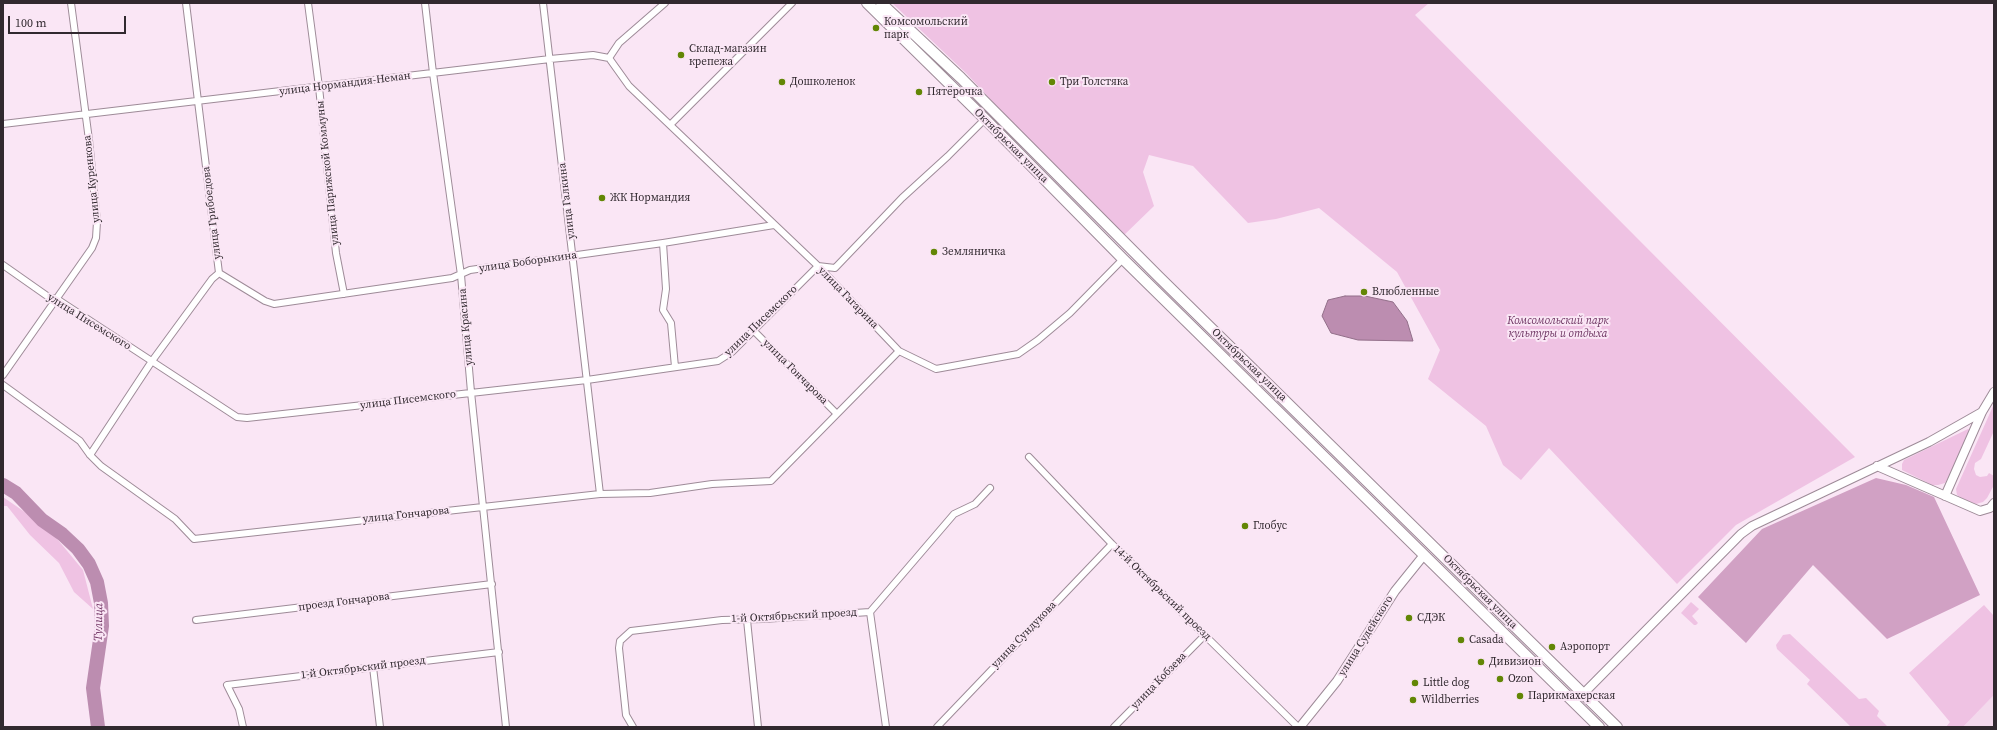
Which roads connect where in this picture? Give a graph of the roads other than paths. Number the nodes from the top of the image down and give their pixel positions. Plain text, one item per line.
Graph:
1 (71, 3) edge
2 (186, 3) edge
3 (308, 3) edge
4 (425, 3) edge
5 (543, 3) edge
6 (664, 3) edge
7 (792, 3) edge
8 (867, 3) edge
9 (881, 3) edge
10 (609, 58) junction
11 (550, 59) junction
12 (433, 73) junction
13 (319, 87) junction
14 (198, 100) junction
15 (84, 113) junction
16 (985, 119) junction
17 (3, 124) edge
18 (670, 125) junction
19 (774, 225) junction
20 (663, 243) junction
21 (573, 256) junction
22 (1123, 259) junction
23 (3, 265) edge
24 (818, 266) junction
25 (219, 273) junction
26 (461, 275) junction
27 (344, 294) junction
28 (57, 299) junction
29 (754, 331) junction
30 (899, 351) junction
31 (152, 361) junction
32 (675, 367) junction
33 (3, 375) edge
34 (587, 380) junction
35 (3, 385) edge
36 (471, 392) junction
37 (1994, 392) edge
38 (1982, 412) junction
39 (836, 413) junction
40 (90, 455) junction
41 (1029, 457) dead end
42 (1877, 466) junction
43 (990, 488) dead end
44 (600, 494) junction
45 (1945, 496) junction
46 (1994, 503) edge
47 (484, 507) junction
48 (1112, 544) junction
49 (1432, 545) junction
50 (1424, 555) junction
51 (492, 584) junction
52 (870, 612) junction
53 (196, 620) dead end
54 (747, 620) junction
55 (1204, 636) junction
56 (499, 652) junction
57 (373, 667) junction
58 (1583, 694) junction
59 (1575, 703) junction
60 (243, 727) edge
61 (380, 727) edge
62 (506, 727) edge
63 (633, 727) edge
64 (758, 727) edge
65 (886, 727) edge
66 (937, 727) edge
67 (1114, 727) edge
68 (1300, 727) edge
69 (1600, 727) edge
70 (1617, 727) edge

1 - 15 street, улица Куренкова
2 - 14 street, улица Грибоедова
3 - 13 street, улица Парижской Коммуны
4 - 12 street, улица Красина
5 - 11 street, улица Галкина
6 - 10 street
7 - 18 street
8 - 16 main road, Октябрьская улица
9 - 49 main road, Октябрьская улица
10 - 11 street, улица Нормандия-Неман
10 - 18 street, улица Гагарина
11 - 12 street, улица Нормандия-Неман
11 - 21 street, улица Галкина
12 - 13 street, улица Нормандия-Неман
12 - 26 street, улица Красина
13 - 14 street, улица Нормандия-Неман
13 - 27 street, улица Парижской Коммуны
14 - 15 street, улица Нормандия-Неман
14 - 25 street, улица Грибоедова
15 - 17 street, улица Нормандия-Неман
15 - 28 street, улица Куренкова
16 - 22 main road, Октябрьская улица
16 - 24 street
18 - 19 street, улица Гагарина
19 - 20 street, улица Боборыкина
19 - 24 street, улица Гагарина
20 - 21 street, улица Боборыкина
20 - 32 street
21 - 26 street, улица Боборыкина
21 - 34 street, улица Галкина
22 - 30 street, улица Гагарина
22 - 50 main road, Октябрьская улица
23 - 28 street, улица Писемского
24 - 29 street, улица Писемского
24 - 30 street, улица Гагарина
25 - 27 street, улица Боборыкина
25 - 31 street, улица Грибоедова
26 - 27 street, улица Боборыкина
26 - 36 street, улица Красина
28 - 31 street, улица Писемского
28 - 33 street, улица Куренкова
29 - 32 street, улица Писемского
29 - 39 street, улица Гончарова
30 - 39 street, улица Гончарова
31 - 36 street, улица Писемского
31 - 40 street, улица Грибоедова
32 - 34 street, улица Писемского
34 - 36 street, улица Писемского
34 - 44 street, улица Галкина
35 - 40 street, улица Гончарова
36 - 47 street, улица Красина
37 - 38 street
38 - 42 street
38 - 45 street
39 - 44 street, улица Гончарова
40 - 47 street, улица Гончарова
41 - 48 street, 14-й Октябрьский проезд
42 - 45 street
42 - 58 street
43 - 52 street, 1-й Октябрьский проезд
44 - 47 street, улица Гончарова
45 - 46 street
47 - 51 street, улица Красина
48 - 55 street, 14-й Октябрьский проезд
48 - 66 street, улица Сундукова
49 - 50 main road, улица Судейского
49 - 58 main road, Октябрьская улица
50 - 59 main road, Октябрьская улица
50 - 68 street, улица Судейского
51 - 53 street, проезд Гончарова
51 - 56 street, улица Красина
52 - 54 street, 1-й Октябрьский проезд
52 - 65 street
54 - 63 street, 1-й Октябрьский проезд
54 - 64 street
55 - 67 street, улица Кобзева
55 - 68 street, 14-й Октябрьский проезд
56 - 57 street, 1-й Октябрьский проезд
56 - 62 street, улица Красина
57 - 60 street, 1-й Октябрьский проезд
57 - 61 street
58 - 59 main road
58 - 70 main road, Октябрьская улица
59 - 69 main road, Октябрьская улица

